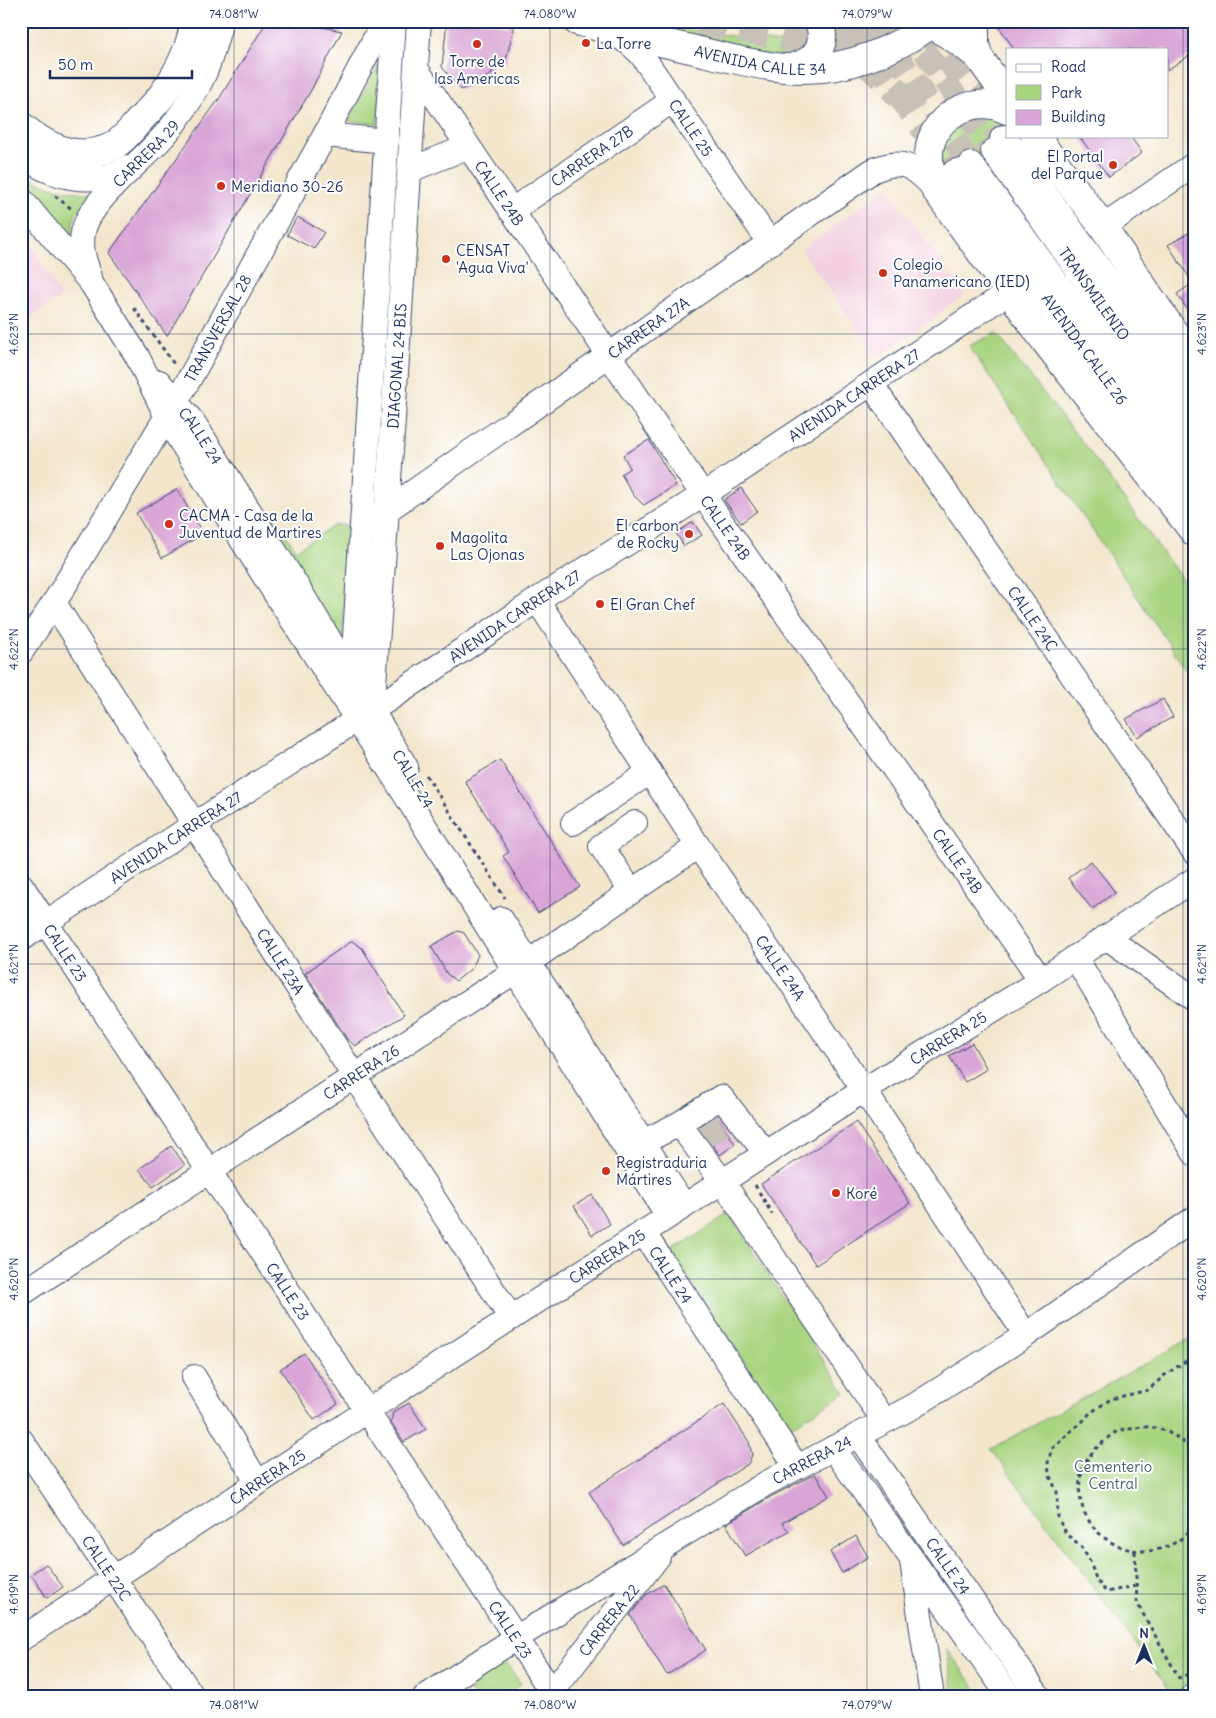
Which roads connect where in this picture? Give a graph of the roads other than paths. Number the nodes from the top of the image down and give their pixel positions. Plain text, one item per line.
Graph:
1 (194, 21) edge
2 (221, 21) edge
3 (384, 21) edge
4 (394, 21) edge
5 (419, 21) edge
6 (819, 21) edge
7 (975, 21) edge
8 (932, 22) edge
9 (588, 25) edge
10 (978, 56) junction
11 (786, 68) junction
12 (417, 70) junction
13 (1006, 96) edge
14 (673, 100) junction
15 (1006, 110) edge
16 (21, 126) edge
17 (325, 135) junction
18 (1036, 138) edge
19 (387, 141) junction
20 (999, 145) joint
21 (467, 147) junction
22 (153, 148) junction
23 (21, 154) edge
24 (1195, 164) edge
25 (410, 170) junction
26 (954, 175) junction
27 (21, 199) edge
28 (511, 211) junction
29 (1103, 227) junction
30 (770, 242) junction
31 (92, 284) junction
32 (1008, 292) junction
33 (609, 355) junction
34 (1195, 364) edge
35 (871, 384) junction
36 (1195, 405) edge
37 (171, 409) junction
38 (1195, 435) edge
39 (1195, 463) edge
40 (704, 496) junction
41 (1195, 499) edge
42 (387, 510) junction
43 (363, 527) junction
44 (1195, 532) edge
45 (538, 600) junction
46 (54, 603) junction
47 (21, 652) edge
48 (352, 677) junction
49 (360, 713) junction
50 (650, 772) junction
51 (573, 823) dead end
52 (634, 823) dead end
53 (195, 824) junction
54 (698, 846) junction
55 (1195, 853) edge
56 (1195, 879) edge
57 (21, 885) edge
58 (631, 891) junction
59 (46, 923) junction
60 (1106, 936) junction
61 (21, 939) edge
62 (1075, 957) junction
63 (521, 967) junction
64 (1041, 980) junction
65 (1195, 999) edge
66 (354, 1076) junction
67 (864, 1090) junction
68 (679, 1124) junction
69 (714, 1130) junction
70 (643, 1142) junction
71 (766, 1153) junction
72 (1195, 1154) edge
73 (209, 1171) junction
74 (722, 1181) junction
75 (676, 1211) junction
76 (1195, 1218) edge
77 (643, 1232) junction
78 (21, 1294) edge
79 (511, 1318) junction
80 (1026, 1335) junction
81 (194, 1377) dead end
82 (367, 1411) junction
83 (884, 1421) junction
84 (858, 1435) junction
85 (21, 1440) edge
86 (833, 1448) junction
87 (797, 1467) junction
88 (258, 1483) junction
89 (669, 1544) junction
90 (911, 1557) junction
91 (114, 1578) junction
92 (516, 1638) junction
93 (21, 1639) edge
94 (551, 1695) edge
95 (192, 1697) edge
96 (425, 1697) edge
97 (932, 1697) edge
98 (1010, 1697) edge
99 (1039, 1697) edge

1 - 16 main road
2 - 22 street, CARRERA 29
3 - 17 street, TRANSVERSAL 28
4 - 19 street, DIAGONAL 24 BIS
5 - 12 street, DIAGONAL 24 BIS
6 - 11 main road
7 - 10 main road
8 - 10 main road
8 - 11 main road, AVENIDA CALLE 34
9 - 11 main road, AVENIDA CALLE 34
9 - 14 street, CALLE 25
10 - 13 main road
12 - 21 street, CALLE 24B
12 - 25 street, DIAGONAL 24 BIS
14 - 28 street, CARRERA 27B
14 - 30 street, CALLE 25
15 - 26 main road
17 - 19 street
17 - 37 street, TRANSVERSAL 28
18 - 29 main road
19 - 43 street, DIAGONAL 24 BIS
20 - 36 main road
20 - 38 street, TRANSMILENIO
21 - 25 street
21 - 28 street, CALLE 24B
22 - 23 street
22 - 31 street, CARRERA 29
24 - 29 street
25 - 42 street, DIAGONAL 24 BIS
26 - 30 street, CARRERA 27A
26 - 32 main road
26 - 39 street, TRANSMILENIO
26 - 41 main road, AVENIDA CALLE 26
27 - 31 street, CALLE 24
28 - 33 street, CALLE 24B
29 - 34 main road
30 - 33 street, CARRERA 27A
31 - 37 street, CALLE 24
32 - 35 street, AVENIDA CARRERA 27
32 - 44 main road
33 - 40 street, CALLE 24B
33 - 42 street, CARRERA 27A
35 - 40 street, AVENIDA CARRERA 27
35 - 55 street, CALLE 24C
37 - 46 street, TRANSVERSAL 28
37 - 48 street, CALLE 24
37 - 49 street, CALLE 24
40 - 45 street, AVENIDA CARRERA 27
40 - 64 street, CALLE 24B
42 - 43 street, CARRERA 27A
42 - 49 street, DIAGONAL 24 BIS
43 - 48 street, DIAGONAL 24 BIS
45 - 49 street, AVENIDA CARRERA 27
45 - 50 street, CALLE 24A
46 - 47 street, TRANSVERSAL 28
46 - 53 street, CALLE 23A
48 - 49 street, CALLE 24
49 - 53 street, AVENIDA CARRERA 27
49 - 63 street, CALLE 24
50 - 51 street
50 - 54 street, CALLE 24A
52 - 58 street
53 - 59 street, AVENIDA CARRERA 27
53 - 66 street, CALLE 23A
54 - 58 street, CARRERA 26
54 - 67 street, CALLE 24A
56 - 60 street, CARRERA 25
57 - 59 street, CALLE 23
58 - 63 street, CARRERA 26
59 - 61 street, AVENIDA CARRERA 27
59 - 73 street, CALLE 23
60 - 62 street, CARRERA 25
60 - 65 street
62 - 64 street, CARRERA 25
62 - 72 street
63 - 66 street, CARRERA 26
63 - 70 street, CALLE 24
63 - 75 street, CALLE 24
64 - 67 street, CARRERA 25
66 - 73 street, CARRERA 26
66 - 79 street, CALLE 23A
67 - 71 street, CARRERA 25
67 - 80 street, CALLE 24A
68 - 69 street
68 - 69 street
68 - 70 street
69 - 71 street
69 - 74 street
70 - 75 street, CALLE 24
71 - 74 street, CARRERA 25
73 - 78 street, CARRERA 26
73 - 82 street, CALLE 23
74 - 75 street, CARRERA 25
74 - 83 street
75 - 77 street, CARRERA 25
76 - 80 street, CARRERA 24
77 - 79 street, CARRERA 25
77 - 87 street, CALLE 24
79 - 82 street, CARRERA 25
80 - 83 street, CARRERA 24
81 - 88 street
82 - 88 street, CARRERA 25
82 - 92 street, CALLE 23
83 - 84 street, CARRERA 24
84 - 86 street, CARRERA 24
84 - 99 street, CALLE 24
85 - 91 street, CALLE 22C
86 - 87 street, CARRERA 24
86 - 90 street, CALLE 24
87 - 89 street, CARRERA 24
88 - 91 street, CARRERA 25
89 - 92 street, CARRERA 24
89 - 94 street, CARRERA 22
90 - 97 street
90 - 98 street, CALLE 24
91 - 93 street, CARRERA 25
91 - 95 street, CALLE 22C
92 - 94 street, CALLE 23
92 - 96 street, CARRERA 24

